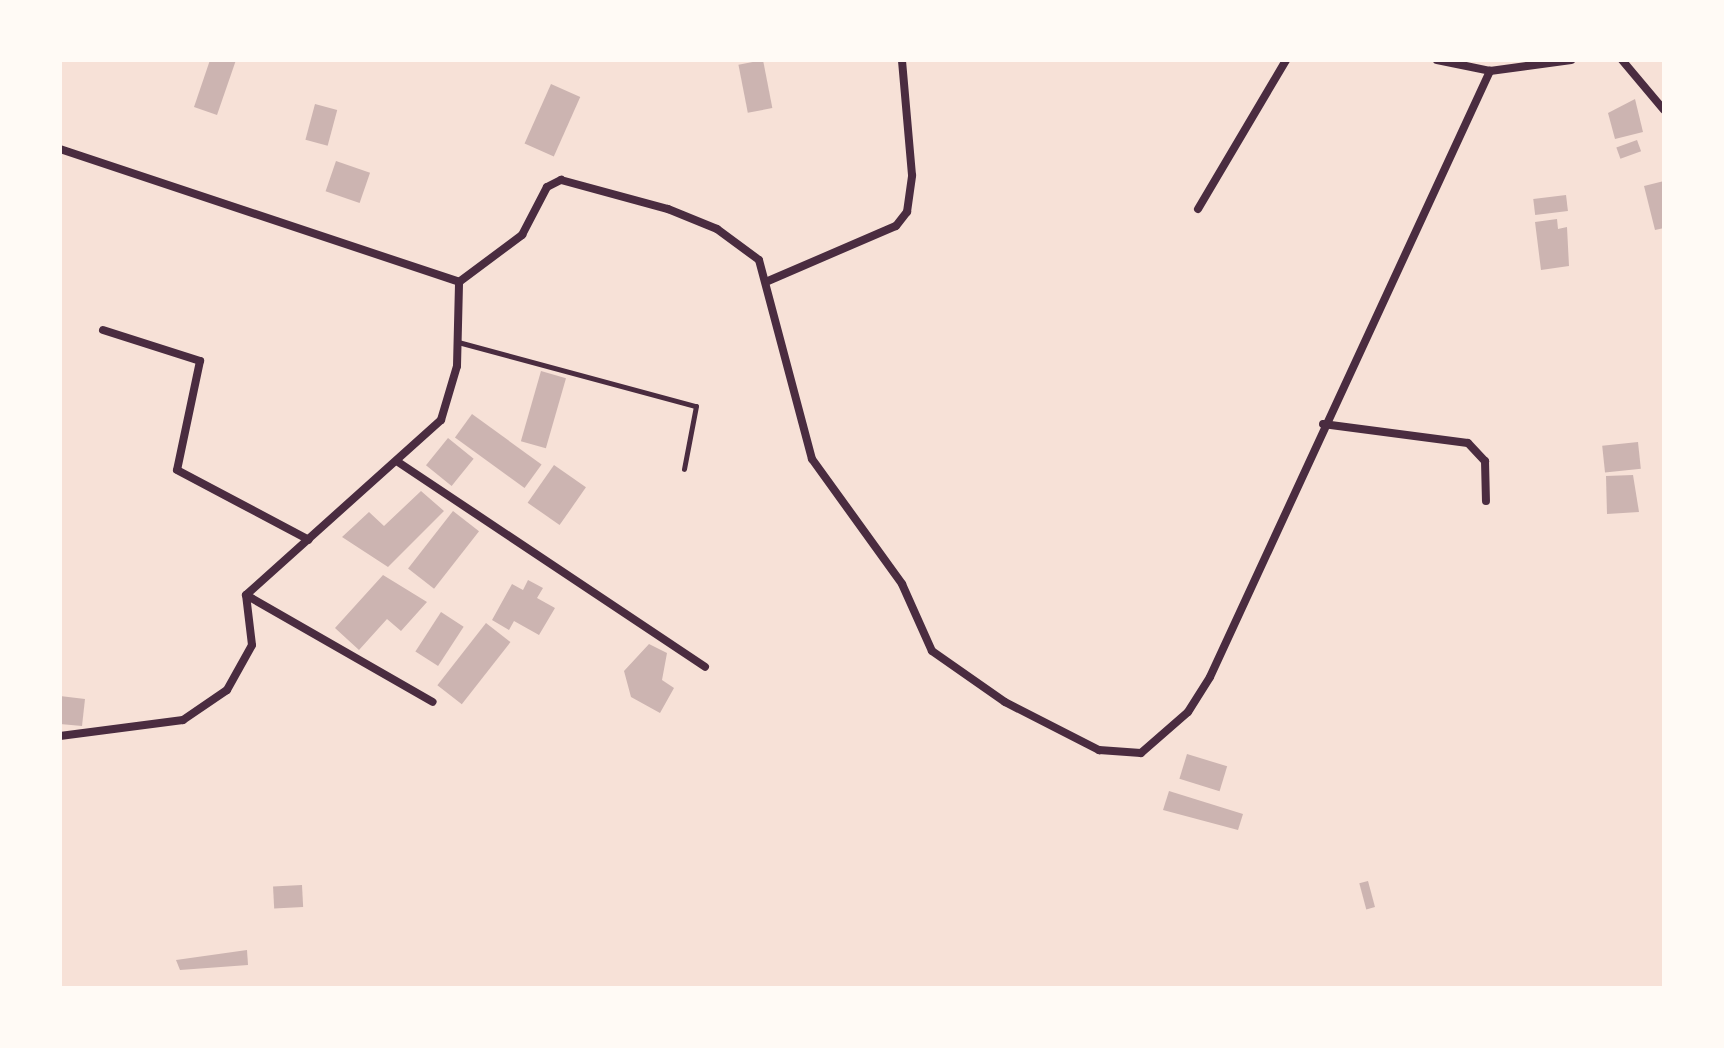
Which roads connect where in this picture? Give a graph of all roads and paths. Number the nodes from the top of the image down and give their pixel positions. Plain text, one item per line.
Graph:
1 (902, 60) edge
2 (1286, 60) edge
3 (1437, 60) edge
4 (1571, 60) edge
5 (1622, 60) edge
6 (1490, 71) junction
7 (1664, 110) edge
8 (60, 149) edge
9 (1198, 209) dead end
10 (768, 281) junction
11 (459, 282) junction
12 (103, 330) dead end
13 (458, 342) junction
14 (1323, 424) junction
15 (398, 462) junction
16 (684, 469) dead end
17 (1486, 501) dead end
18 (309, 540) junction
19 (246, 595) junction
20 (705, 667) dead end
21 (433, 702) dead end
22 (60, 736) edge

1 - 10 street
2 - 9 street
3 - 6 street
4 - 6 street
5 - 7 street
6 - 14 street
8 - 11 street
10 - 11 street
10 - 14 street
11 - 13 street
12 - 18 street
13 - 15 street
13 - 16 lane
14 - 17 street
15 - 18 street
15 - 20 street
18 - 19 street
19 - 21 street
19 - 22 street

